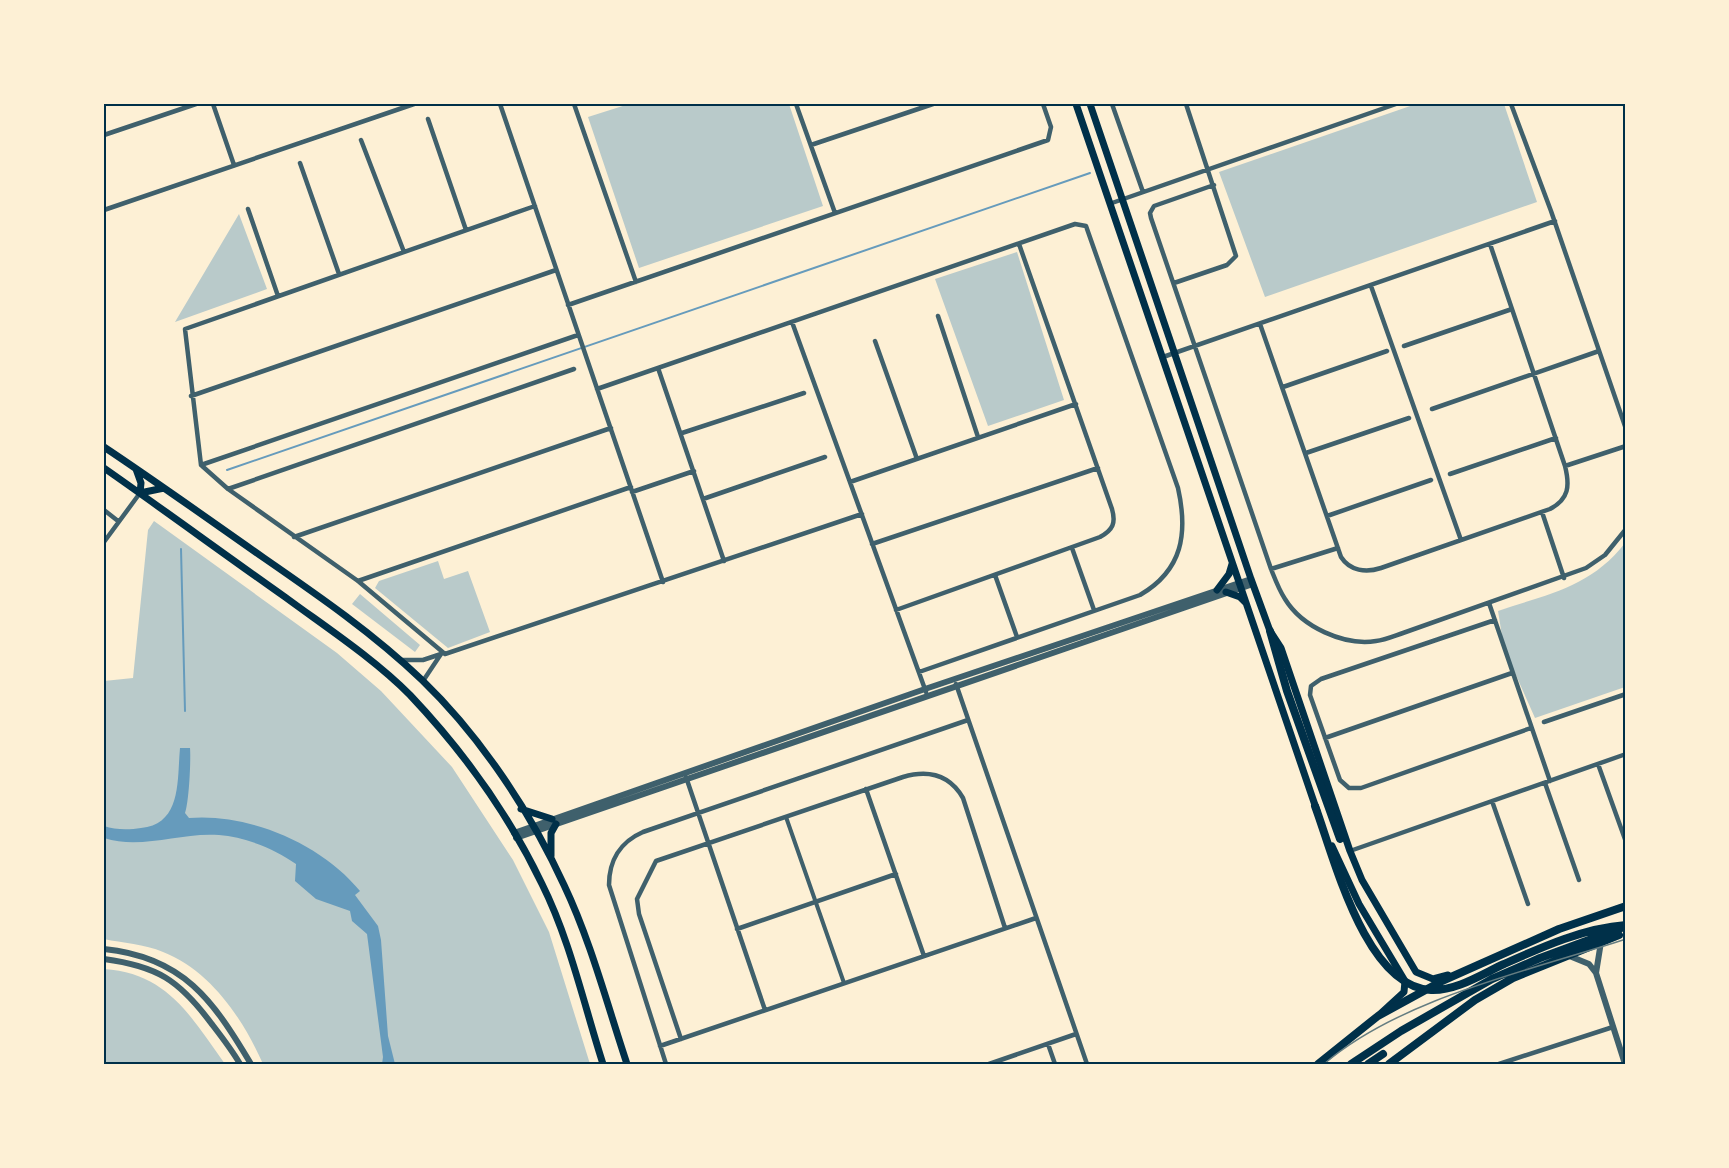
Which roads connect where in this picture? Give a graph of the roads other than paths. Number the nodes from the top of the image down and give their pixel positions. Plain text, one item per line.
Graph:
1 (196, 104) edge
2 (213, 104) edge
3 (414, 104) edge
4 (500, 104) edge
5 (574, 104) edge
6 (796, 104) edge
7 (933, 104) edge
8 (1043, 104) edge
9 (1076, 104) edge
10 (1090, 104) edge
11 (1112, 104) edge
12 (1187, 104) edge
13 (1396, 104) edge
14 (1511, 104) edge
15 (428, 119) dead end
16 (104, 135) edge
17 (362, 140) dead end
18 (811, 145) junction
19 (300, 163) dead end
20 (234, 165) junction
21 (1209, 169) junction
22 (1214, 185) junction
23 (1143, 192) junction
24 (1123, 199) junction
25 (1112, 203) junction
26 (534, 206) junction
27 (248, 209) dead end
28 (104, 210) edge
29 (835, 213) junction
30 (1555, 221) junction
31 (466, 230) junction
32 (1019, 243) junction
33 (1490, 244) junction
34 (404, 252) junction
35 (556, 270) junction
36 (339, 274) junction
37 (636, 282) junction
38 (1174, 283) junction
39 (1371, 286) junction
40 (278, 296) junction
41 (568, 305) junction
42 (1512, 309) junction
43 (938, 316) dead end
44 (792, 322) junction
45 (1260, 324) junction
46 (578, 334) junction
47 (875, 341) dead end
48 (1196, 346) junction
49 (1404, 346) dead end
50 (1387, 351) dead end
51 (1599, 351) junction
52 (1174, 353) junction
53 (1163, 357) junction
54 (658, 368) junction
55 (574, 369) dead end
56 (1534, 374) junction
57 (1283, 387) junction
58 (597, 389) junction
59 (804, 393) dead end
60 (191, 396) junction
61 (1076, 404) junction
62 (1432, 409) dead end
63 (1409, 418) dead end
64 (610, 428) junction
65 (1626, 429) edge
66 (682, 434) junction
67 (978, 437) junction
68 (1556, 438) junction
69 (1626, 446) edge
70 (104, 447) edge
71 (1306, 453) junction
72 (825, 457) dead end
73 (917, 459) junction
74 (201, 465) junction
75 (1565, 466) junction
76 (104, 468) edge
77 (1098, 468) junction
78 (136, 469) junction
79 (694, 471) junction
80 (1450, 474) dead end
81 (1431, 480) dead end
82 (850, 482) junction
83 (164, 488) junction
84 (228, 489) junction
85 (632, 489) junction
86 (140, 493) junction
87 (703, 499) junction
88 (104, 510) edge
89 (1542, 512) junction
90 (862, 514) junction
91 (1327, 516) junction
92 (118, 520) junction
93 (1626, 529) edge
94 (294, 537) junction
95 (1461, 540) junction
96 (104, 542) edge
97 (873, 544) junction
98 (1072, 548) junction
99 (1338, 548) junction
100 (724, 561) junction
101 (1232, 564) junction
102 (1270, 569) junction
103 (995, 575) junction
104 (1564, 578) junction
105 (358, 581) junction
106 (1252, 581) junction
107 (663, 582) junction
108 (1240, 585) junction
109 (1217, 590) junction
110 (1226, 592) junction
111 (1245, 602) junction
112 (1489, 603) junction
113 (896, 610) junction
114 (1094, 610) junction
115 (1495, 620) junction
116 (1270, 631) junction
117 (1017, 637) junction
118 (441, 654) junction
119 (399, 659) junction
120 (919, 672) junction
121 (1512, 673) junction
122 (423, 681) junction
123 (956, 682) junction
124 (926, 692) junction
125 (1626, 694) edge
126 (968, 720) junction
127 (1544, 722) dead end
128 (1531, 729) junction
129 (1325, 738) junction
130 (1626, 754) edge
131 (1598, 764) junction
132 (686, 776) junction
133 (1547, 782) junction
134 (866, 789) junction
135 (1492, 801) junction
136 (1315, 806) junction
137 (521, 808) junction
138 (698, 813) junction
139 (786, 816) junction
140 (554, 822) junction
141 (533, 829) junction
142 (515, 835) junction
143 (1340, 838) dead end
144 (707, 842) junction
145 (1626, 842) edge
146 (1350, 851) junction
147 (551, 858) junction
148 (896, 874) junction
149 (1579, 880) dead end
150 (816, 902) junction
151 (1528, 904) dead end
152 (1626, 906) edge
153 (1036, 918) junction
154 (1626, 926) edge
155 (1005, 928) junction
156 (737, 929) junction
157 (1626, 932) edge
158 (1601, 942) junction
159 (104, 949) edge
160 (1567, 955) junction
161 (924, 956) junction
162 (104, 959) edge
163 (1473, 967) junction
164 (1596, 974) junction
165 (844, 983) junction
166 (765, 1010) junction
167 (1378, 1016) junction
168 (1613, 1027) junction
169 (1076, 1034) junction
170 (681, 1039) junction
171 (1048, 1044) junction
172 (660, 1046) junction
173 (1383, 1054) dead end
174 (240, 1065) edge
175 (251, 1065) edge
176 (603, 1065) edge
177 (627, 1065) edge
178 (666, 1065) edge
179 (989, 1065) edge
180 (1055, 1065) edge
181 (1087, 1065) edge
182 (1318, 1065) edge
183 (1352, 1065) edge
184 (1368, 1065) edge
185 (1389, 1065) edge
186 (1499, 1065) edge
187 (1625, 1065) edge

1 - 16 street
2 - 20 street
3 - 20 street
4 - 26 street
5 - 37 street
6 - 18 street
7 - 18 street
8 - 29 street
9 - 25 main road
10 - 24 main road
11 - 23 street
12 - 21 street
13 - 21 street
14 - 30 street
15 - 31 street
17 - 34 street
18 - 29 street
19 - 36 street
20 - 28 street
21 - 22 street
21 - 23 street
22 - 38 street
22 - 38 street
23 - 24 street
24 - 25 street
24 - 52 main road
25 - 53 main road
26 - 31 street
26 - 35 street
27 - 40 street
29 - 37 street
30 - 33 street
30 - 51 street
31 - 34 street
32 - 44 street
32 - 61 street
32 - 114 street
33 - 39 street
33 - 42 street
34 - 36 street
35 - 41 street
35 - 60 street
36 - 40 street
37 - 41 street
38 - 48 street
39 - 45 street
39 - 95 street
40 - 60 street
41 - 46 street
42 - 49 street
42 - 56 street
43 - 67 street
44 - 54 street
44 - 82 street
45 - 48 street
45 - 57 street
46 - 58 street
46 - 74 street
47 - 73 street
48 - 52 street
48 - 102 street
50 - 57 street
51 - 56 street
51 - 65 street
52 - 53 street
52 - 106 main road
53 - 101 main road
54 - 58 street
54 - 66 street
55 - 84 street
56 - 62 street
56 - 68 street
57 - 71 street
58 - 64 street
59 - 66 street
60 - 74 street
61 - 67 street
61 - 77 street
63 - 71 street
64 - 85 street
64 - 94 street
66 - 79 street
67 - 73 street
68 - 75 street
68 - 80 street
69 - 75 street
70 - 78 main road
71 - 91 street
72 - 87 street
73 - 82 street
74 - 84 street
75 - 89 street
76 - 86 main road
77 - 97 street
77 - 98 street
78 - 83 main road
78 - 86 main road
79 - 85 street
79 - 87 street
81 - 91 street
82 - 90 street
83 - 86 main road
83 - 119 main road
84 - 94 street
85 - 105 street
85 - 107 street
86 - 92 street
86 - 142 main road
87 - 100 street
88 - 92 street
89 - 95 street
89 - 104 street
90 - 97 street
90 - 100 street
91 - 99 street
92 - 96 street
93 - 104 street
94 - 105 street
95 - 99 street
97 - 113 street
98 - 103 street
98 - 114 street
99 - 102 street
100 - 107 street
101 - 108 main road
101 - 109 main road
102 - 112 street
103 - 113 street
103 - 117 street
104 - 112 street
105 - 118 street
106 - 108 street
106 - 116 main road
107 - 118 street
108 - 109 street
108 - 110 street
108 - 111 main road
109 - 123 street
110 - 111 main road
110 - 123 street
111 - 136 main road
112 - 115 street
113 - 120 street
114 - 117 street
115 - 121 street
115 - 129 street
116 - 143 highway
116 - 146 main road
117 - 120 street
118 - 119 street
118 - 122 street
119 - 122 main road
120 - 124 street
121 - 128 street
121 - 129 street
122 - 137 main road
123 - 124 street
123 - 126 street
124 - 132 street
125 - 127 street
126 - 138 street
126 - 153 street
128 - 129 street
128 - 133 street
130 - 131 street
131 - 133 street
131 - 145 street
132 - 138 street
132 - 140 street
133 - 135 street
133 - 149 street
134 - 139 street
134 - 148 street
134 - 155 street
135 - 146 street
135 - 151 street
136 - 154 highway
136 - 167 main road
137 - 140 main road
137 - 141 main road
138 - 144 street
138 - 172 street
139 - 144 street
139 - 150 street
140 - 141 street
140 - 147 main road
141 - 142 street
141 - 147 main road
142 - 176 main road
144 - 156 street
144 - 170 street
146 - 163 main road
147 - 177 main road
148 - 150 street
148 - 161 street
150 - 156 street
150 - 165 street
152 - 163 highway
153 - 155 street
153 - 169 street
154 - 183 highway
155 - 161 street
156 - 166 street
157 - 158 highway
158 - 160 highway
158 - 164 street
159 - 175 street
160 - 164 street
160 - 185 highway
161 - 165 street
162 - 174 street
163 - 167 highway
164 - 168 street
165 - 166 street
166 - 170 street
167 - 182 highway
168 - 186 street
168 - 187 street
169 - 171 street
169 - 181 street
170 - 172 street
171 - 179 street
171 - 180 street
172 - 178 street
173 - 184 highway

